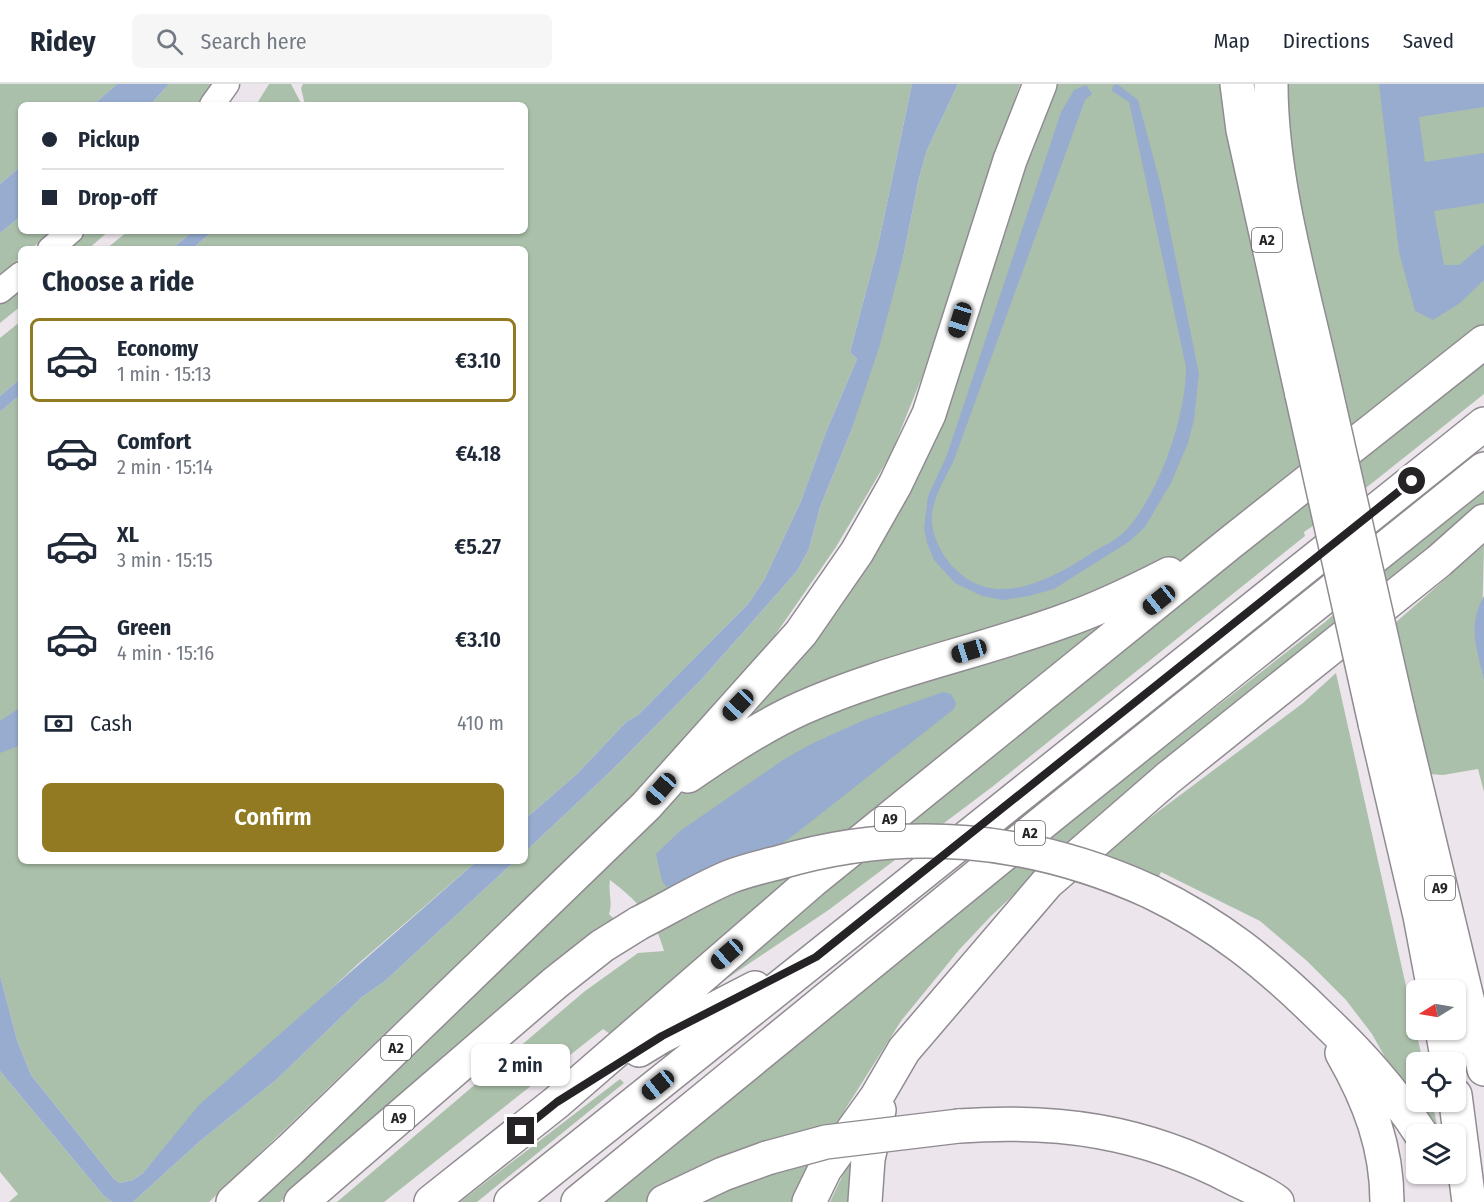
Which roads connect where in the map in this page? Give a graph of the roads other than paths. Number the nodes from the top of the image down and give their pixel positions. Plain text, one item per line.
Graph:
1 (227, 84) edge
2 (1040, 84) edge
3 (1237, 84) edge
4 (1271, 84) edge
5 (214, 102) edge
6 (68, 234) edge
7 (54, 246) edge
8 (18, 276) edge
9 (0, 291) edge
10 (1484, 342) edge
11 (1313, 387) junction
12 (1484, 424) edge
13 (1484, 469) edge
14 (1484, 521) edge
15 (1230, 543) junction
16 (1386, 715) junction
17 (646, 806) junction
18 (816, 957) junction
19 (1432, 980) edge
20 (1291, 988) junction
21 (904, 1050) junction
22 (1484, 1069) edge
23 (557, 1102) junction
24 (1457, 1112) edge
25 (1415, 1124) edge
26 (1448, 1184) edge
27 (232, 1202) edge
28 (301, 1202) edge
29 (431, 1202) edge
30 (511, 1202) edge
31 (579, 1202) edge
32 (664, 1202) edge
33 (809, 1202) edge
34 (865, 1202) edge
35 (1277, 1202) edge
36 (1387, 1202) edge
37 (1456, 1202) edge
38 (1469, 1202) edge

1 - 5 street
2 - 17 highway, A2
3 - 11 highway, A2
4 - 11 highway, A9
6 - 7 street
8 - 9 street
10 - 15 highway, A9
11 - 16 highway, A9, bridge
12 - 18 highway, A2
13 - 31 highway, A2
14 - 21 highway
15 - 17 highway, A2
15 - 23 highway, A9
16 - 19 highway, A9
16 - 22 highway, A9
17 - 27 highway, A2
18 - 23 highway, A2
18 - 30 highway, A2
20 - 25 highway, A9
20 - 28 highway, A9, bridge
20 - 36 highway, A9
21 - 33 highway
21 - 34 highway
23 - 29 highway, A9
24 - 38 highway
26 - 37 highway
32 - 35 highway, bridge

